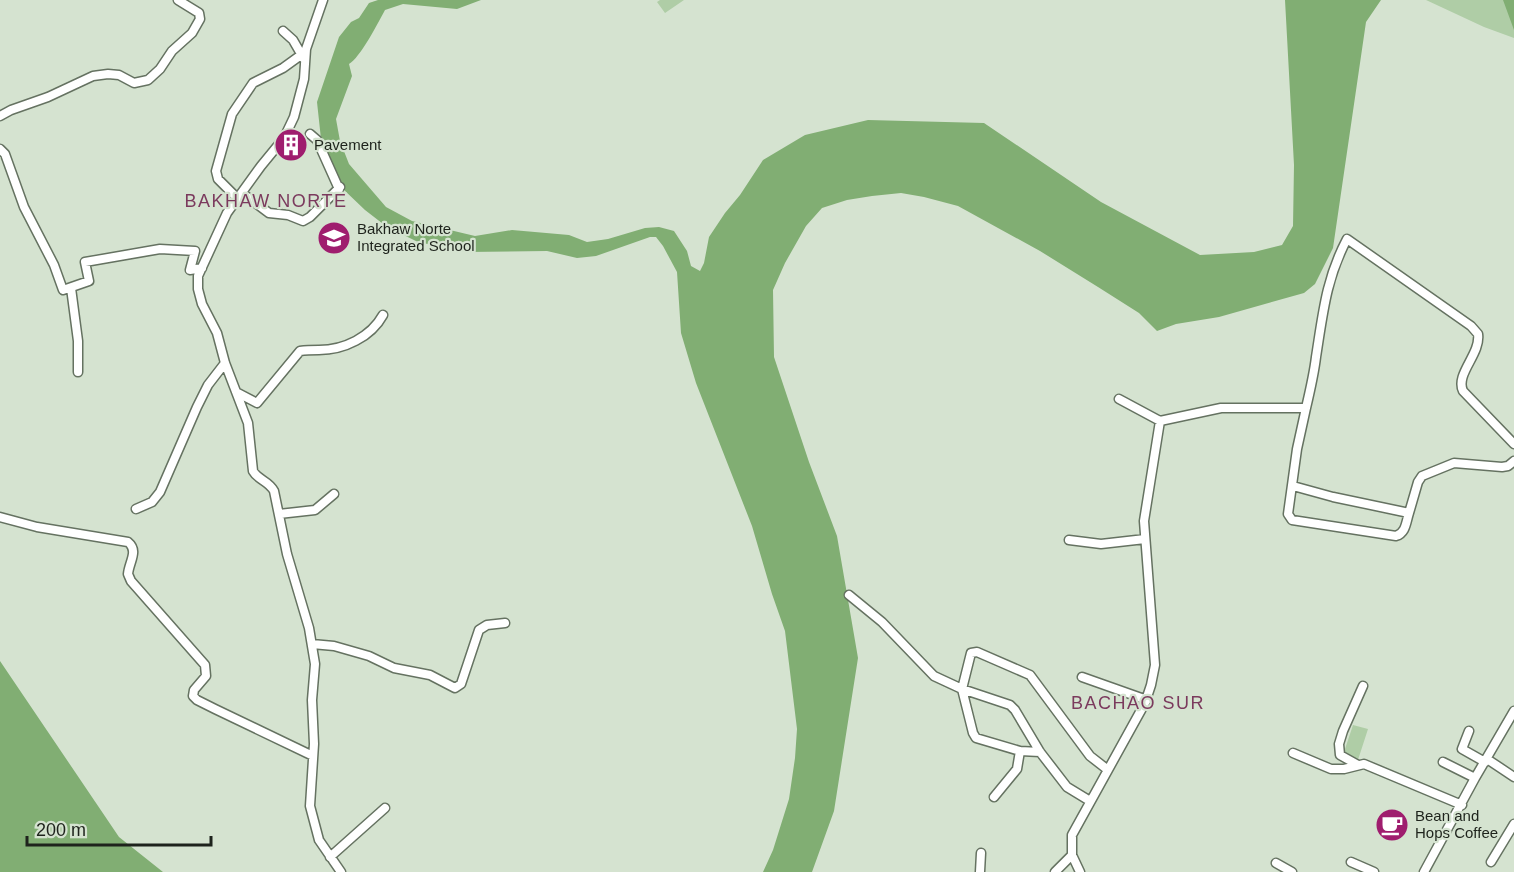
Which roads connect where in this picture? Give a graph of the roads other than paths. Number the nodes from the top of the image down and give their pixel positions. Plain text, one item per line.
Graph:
1 (178, 0) edge
2 (323, 0) edge
3 (283, 31) dead end
4 (303, 57) junction
5 (0, 116) edge
6 (310, 134) dead end
7 (0, 149) edge
8 (240, 196) junction
9 (202, 268) junction
10 (71, 288) junction
11 (383, 315) dead end
12 (225, 363) junction
13 (78, 372) dead end
14 (238, 393) junction
15 (1119, 399) dead end
16 (1306, 408) junction
17 (1160, 421) junction
18 (1514, 444) edge
19 (1514, 461) edge
20 (1293, 486) junction
21 (334, 494) dead end
22 (136, 509) dead end
23 (1409, 513) junction
24 (279, 514) junction
25 (0, 517) edge
26 (1145, 538) junction
27 (1069, 540) dead end
28 (849, 595) dead end
29 (505, 623) dead end
30 (312, 645) junction
31 (1082, 677) dead end
32 (1363, 686) dead end
33 (962, 689) junction
34 (1146, 700) junction
35 (1514, 711) edge
36 (1469, 731) dead end
37 (1020, 751) junction
38 (1040, 752) junction
39 (1293, 753) dead end
40 (313, 756) junction
41 (1486, 760) junction
42 (1443, 762) dead end
43 (1358, 765) junction
44 (1108, 770) junction
45 (1514, 777) edge
46 (1474, 778) junction
47 (994, 797) dead end
48 (1090, 801) junction
49 (1462, 804) junction
50 (385, 808) dead end
51 (1514, 824) edge
52 (981, 853) dead end
53 (1072, 855) junction
54 (330, 857) junction
55 (1351, 862) dead end
56 (1491, 862) dead end
57 (1276, 863) dead end
58 (341, 872) edge
59 (980, 872) edge
60 (1055, 872) edge
61 (1080, 872) edge
62 (1293, 872) edge
63 (1374, 872) edge
64 (1424, 872) edge

1 - 5 street
2 - 4 street
3 - 4 street
4 - 8 street
4 - 8 street
6 - 8 street
7 - 10 street
8 - 9 street
9 - 10 street
9 - 12 street
10 - 13 street
11 - 14 street
12 - 14 street
12 - 22 street
14 - 24 street
15 - 17 street
16 - 17 street
16 - 18 street
16 - 20 street
17 - 26 street
19 - 23 street
20 - 23 street
20 - 23 street
21 - 24 street
24 - 30 street
25 - 40 street
26 - 27 street
26 - 34 street
28 - 33 street
29 - 30 street
30 - 40 street
31 - 34 street
32 - 43 street
33 - 37 street
33 - 38 street
33 - 44 street
34 - 44 street
35 - 41 street
36 - 41 street
37 - 38 street
37 - 47 street
38 - 48 street
39 - 43 street
40 - 54 street
41 - 45 street
41 - 46 street
42 - 46 street
43 - 49 street
44 - 48 street
46 - 49 street
48 - 53 street
49 - 64 street
50 - 54 street
51 - 56 street
52 - 59 street
53 - 60 street
53 - 61 street
54 - 58 street
55 - 63 street
57 - 62 street

